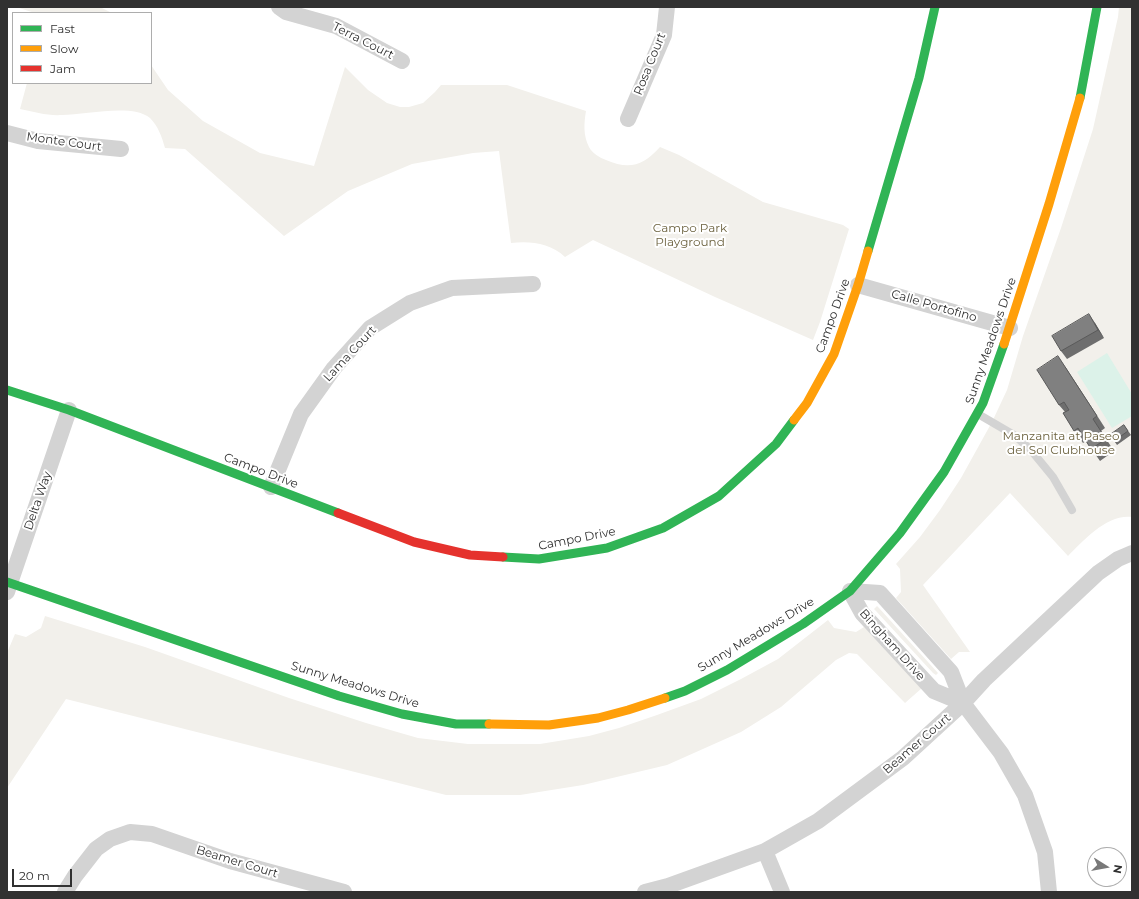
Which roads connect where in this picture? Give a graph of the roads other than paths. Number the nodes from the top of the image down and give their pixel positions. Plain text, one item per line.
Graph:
1 (279, 7) edge
2 (667, 7) edge
3 (935, 7) edge
4 (1097, 7) edge
5 (402, 61) dead end
6 (628, 119) dead end
7 (7, 133) edge
8 (121, 149) dead end
9 (533, 284) dead end
10 (858, 285) junction
11 (1010, 328) junction
12 (7, 390) edge
13 (69, 410) junction
14 (978, 414) junction
15 (271, 487) junction
16 (1072, 510) dead end
17 (1132, 553) edge
18 (8, 585) edge
19 (850, 590) junction
20 (963, 703) junction
21 (765, 851) junction
22 (326, 890) edge
23 (65, 892) edge
24 (344, 892) edge
25 (645, 892) edge
26 (782, 892) edge
27 (1049, 892) edge

1 - 5 street, Terra Court
2 - 6 street, Rosa Court
3 - 10 street, Campo Drive
4 - 11 street, Sunny Meadows Drive
7 - 8 street, Monte Court
9 - 15 street, Lama Court
10 - 11 street, Calle Portofino
10 - 15 street, Campo Drive
11 - 14 street, Sunny Meadows Drive
12 - 13 street, Campo Drive
13 - 15 street, Campo Drive
13 - 18 street, Delta Way
14 - 16 lane
14 - 19 street, Sunny Meadows Drive
17 - 20 street, Beamer Court
18 - 19 street, Sunny Meadows Drive
19 - 20 street, Bingham Drive
19 - 20 street, Bingham Drive
20 - 21 street, Beamer Court
20 - 27 street, Bingham Drive
21 - 25 street, Beamer Court
21 - 26 street
22 - 23 street, Beamer Court
22 - 24 street, Beamer Court

